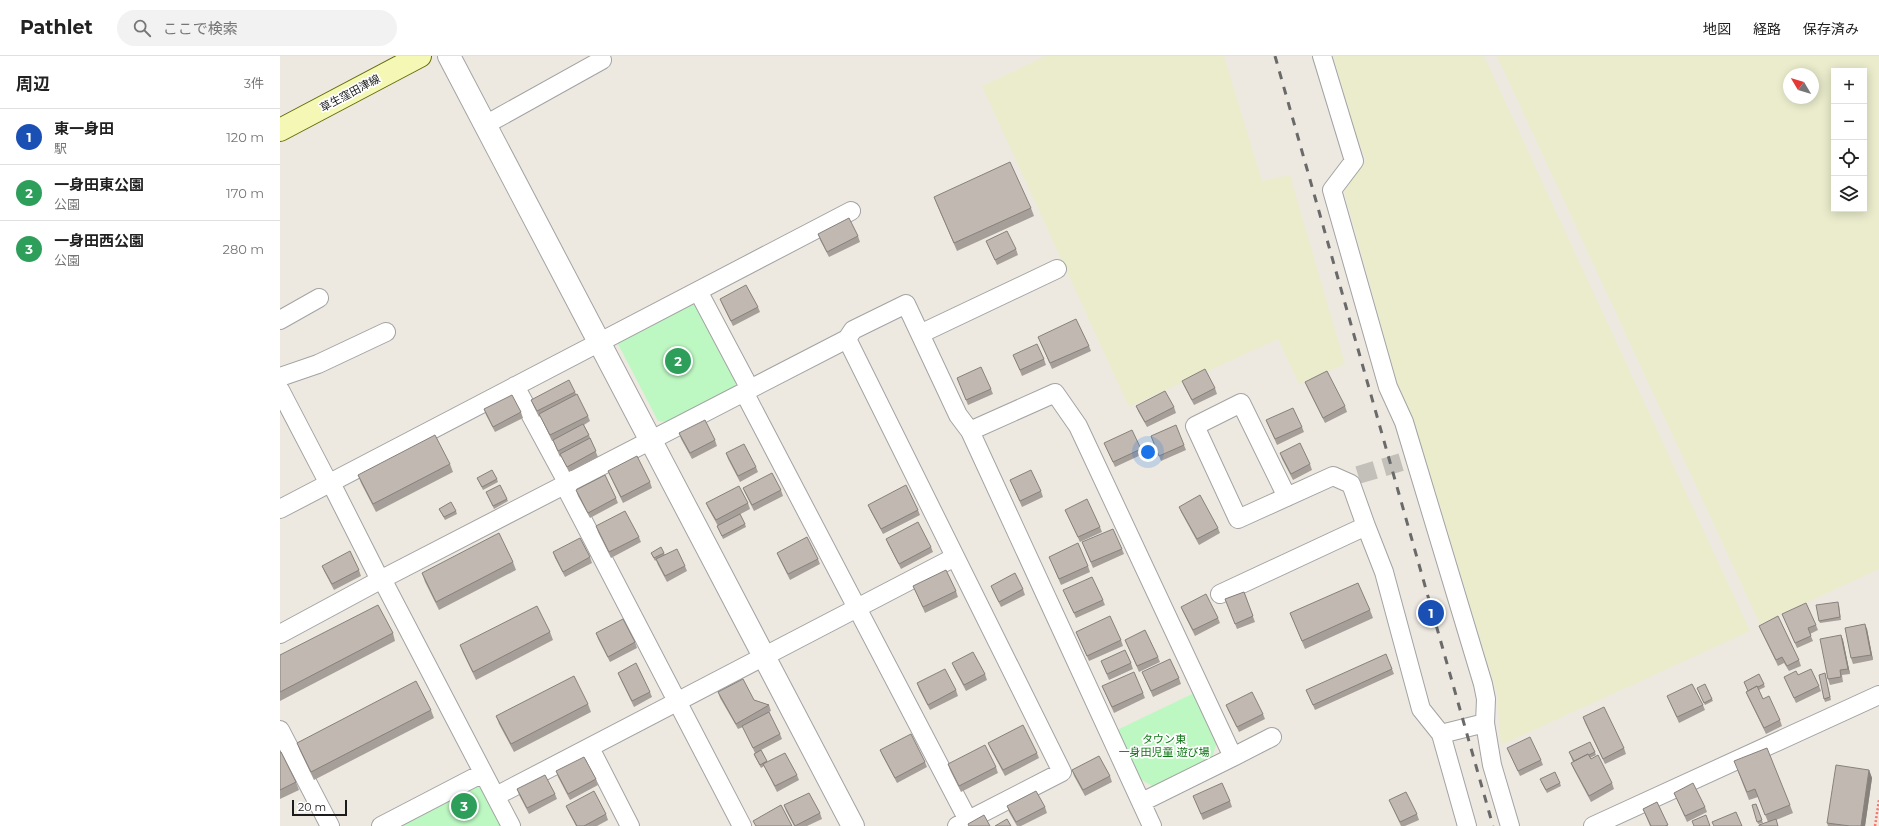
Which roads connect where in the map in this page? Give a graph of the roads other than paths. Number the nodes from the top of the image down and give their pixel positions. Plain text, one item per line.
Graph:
1 (420, 56) edge
2 (449, 56) edge
3 (600, 56) edge
4 (1322, 56) edge
5 (485, 125) junction
6 (280, 130) edge
7 (851, 211) dead end
8 (1057, 269) dead end
9 (698, 291) junction
10 (319, 298) dead end
11 (280, 320) edge
12 (386, 332) dead end
13 (920, 334) junction
14 (846, 339) junction
15 (599, 342) junction
16 (280, 377) edge
17 (515, 386) junction
18 (280, 390) edge
19 (747, 391) junction
20 (970, 431) junction
21 (651, 441) junction
22 (330, 483) junction
23 (567, 485) junction
24 (1287, 498) junction
25 (280, 510) edge
26 (1366, 526) junction
27 (955, 557) junction
28 (381, 580) junction
29 (1220, 594) dead end
30 (857, 608) junction
31 (280, 634) edge
32 (764, 656) junction
33 (1879, 694) edge
34 (677, 702) junction
35 (1484, 722) junction
36 (280, 730) edge
37 (1442, 734) junction
38 (1272, 737) dead end
39 (590, 748) junction
40 (1233, 757) junction
41 (483, 773) junction
42 (496, 796) junction
43 (1142, 802) junction
44 (962, 823) edge
45 (387, 824) edge
46 (330, 826) edge
47 (511, 826) edge
48 (630, 826) edge
49 (742, 826) edge
50 (853, 826) edge
51 (1152, 826) edge
52 (1467, 826) edge
53 (1510, 826) edge
54 (1593, 826) edge

1 - 6 main road, 草生窪田津線
2 - 5 street
3 - 5 street
4 - 35 street
5 - 15 street
7 - 9 street
8 - 13 street
9 - 15 street
9 - 19 street
10 - 11 street
12 - 16 street
13 - 14 street
13 - 20 street
14 - 19 street
14 - 27 street
15 - 17 street
15 - 21 street
17 - 22 street
17 - 23 street
18 - 22 street
19 - 21 street
19 - 30 street
20 - 40 street
20 - 43 street
21 - 23 street
21 - 32 street
22 - 25 street
22 - 28 street
23 - 28 street
23 - 34 street
24 - 24 street
24 - 26 street
26 - 29 street
26 - 37 street
27 - 30 street
27 - 44 street
28 - 31 street
28 - 41 street
30 - 32 street
30 - 44 street
32 - 34 street
32 - 50 street
33 - 54 street
34 - 39 street
34 - 49 street
35 - 37 street
35 - 53 street
36 - 46 street
37 - 52 street
38 - 40 street
39 - 42 street
39 - 48 street
40 - 43 street
41 - 42 street
41 - 45 street
42 - 47 street
43 - 51 street

